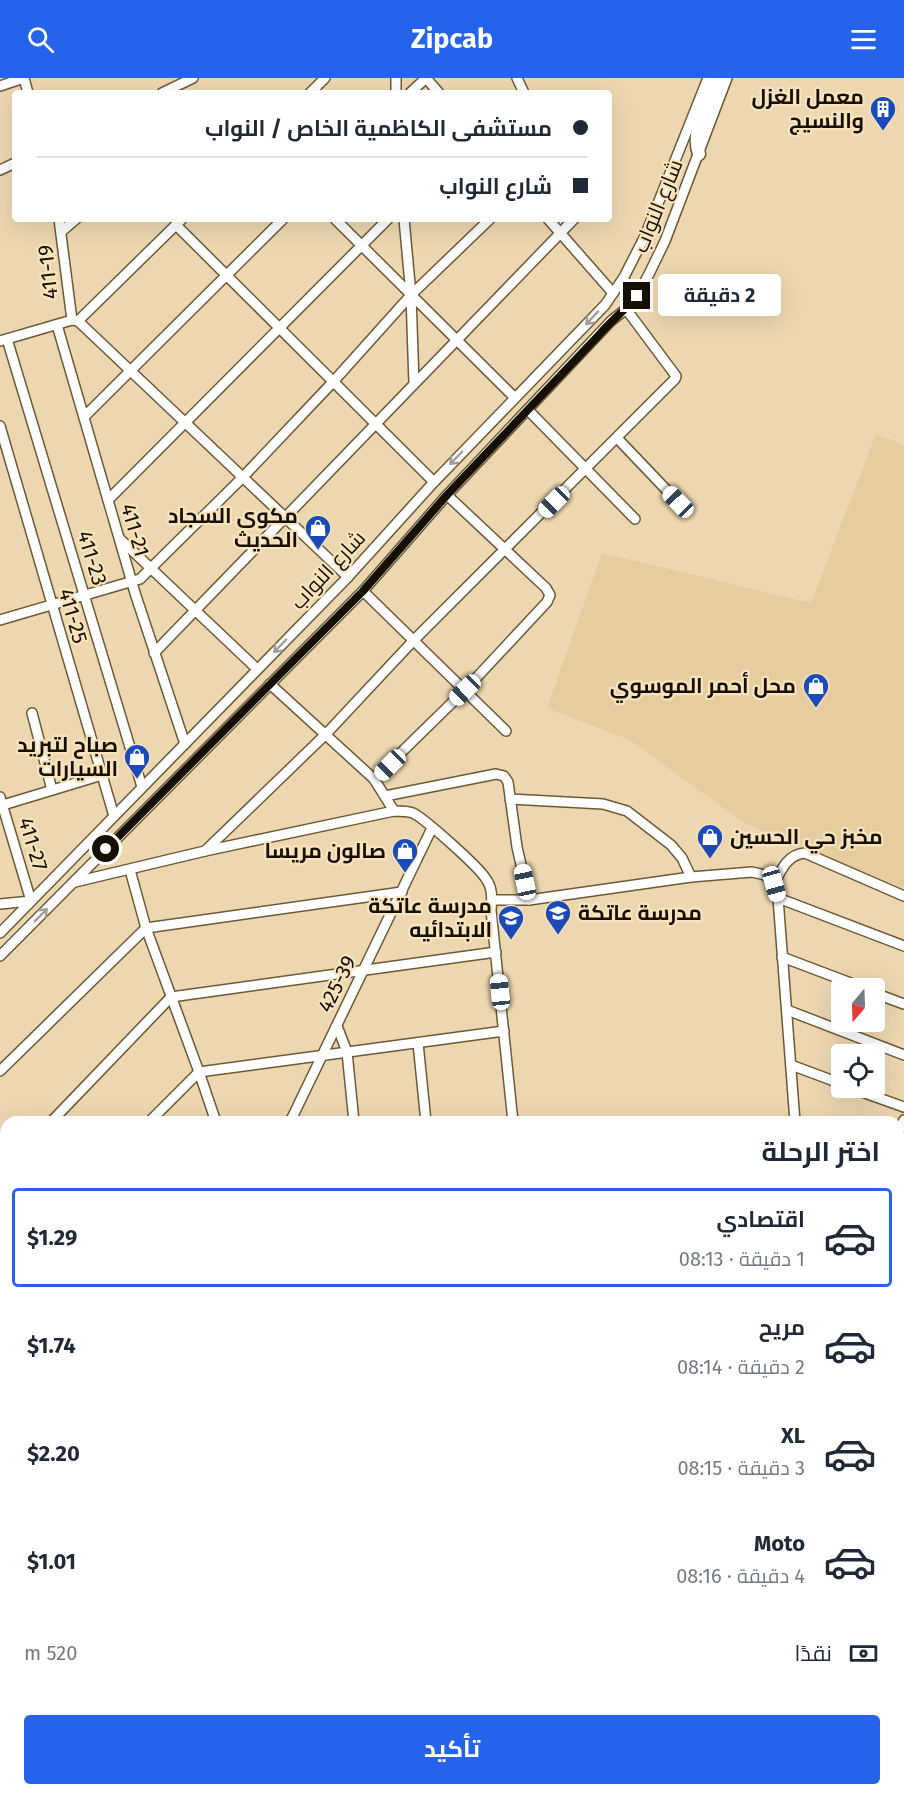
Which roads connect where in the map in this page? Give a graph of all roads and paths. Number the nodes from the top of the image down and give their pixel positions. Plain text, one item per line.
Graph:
1 (24, 78) edge
2 (325, 78) edge
3 (426, 78) edge
4 (708, 78) edge
5 (719, 78) edge
6 (727, 78) edge
7 (189, 80) edge
8 (0, 86) edge
9 (168, 90) edge
10 (313, 90) edge
11 (413, 90) edge
12 (436, 90) edge
13 (699, 154) junction
14 (60, 222) edge
15 (72, 222) edge
16 (179, 222) edge
17 (280, 222) edge
18 (338, 222) edge
19 (385, 222) edge
20 (404, 222) edge
21 (487, 222) edge
22 (551, 222) edge
23 (571, 222) edge
24 (62, 231) junction
25 (561, 233) junction
26 (362, 245) junction
27 (631, 264) junction
28 (649, 274) junction
29 (226, 275) junction
30 (613, 293) junction
31 (411, 295) junction
32 (626, 309) junction
33 (75, 321) junction
34 (57, 325) junction
35 (279, 328) junction
36 (4, 340) edge
37 (457, 340) junction
38 (130, 370) junction
39 (333, 382) junction
40 (414, 384) junction
41 (515, 398) junction
42 (528, 411) junction
43 (84, 417) junction
44 (185, 422) junction
45 (375, 424) junction
46 (0, 426) edge
47 (617, 438) junction
48 (586, 471) junction
49 (243, 477) junction
50 (434, 482) junction
51 (447, 495) junction
52 (108, 500) junction
53 (678, 502) dead end
54 (285, 517) junction
55 (635, 519) dead end
56 (118, 537) junction
57 (506, 550) junction
58 (152, 569) junction
59 (348, 577) junction
60 (132, 582) junction
61 (363, 591) junction
62 (85, 596) junction
63 (51, 605) junction
64 (196, 610) junction
65 (0, 620) edge
66 (413, 641) junction
67 (154, 653) junction
68 (257, 669) junction
69 (270, 684) junction
70 (465, 690) junction
71 (32, 713) dead end
72 (506, 731) dead end
73 (326, 734) junction
74 (185, 744) junction
75 (102, 775) junction
76 (374, 780) junction
77 (142, 787) junction
78 (52, 790) junction
79 (385, 796) junction
80 (510, 799) junction
81 (1, 801) edge
82 (394, 811) junction
83 (114, 816) junction
84 (432, 828) junction
85 (205, 851) junction
86 (130, 870) junction
87 (691, 877) junction
88 (73, 882) junction
89 (774, 884) junction
90 (402, 892) junction
91 (904, 896) edge
92 (778, 898) junction
93 (492, 900) junction
94 (529, 900) junction
95 (31, 901) junction
96 (0, 904) edge
97 (146, 928) junction
98 (0, 933) edge
99 (904, 946) edge
100 (496, 952) junction
101 (0, 956) edge
102 (782, 957) junction
103 (363, 970) junction
104 (838, 978) edge
105 (171, 997) junction
106 (885, 997) edge
107 (904, 1004) edge
108 (786, 1010) junction
109 (337, 1026) junction
110 (504, 1031) junction
111 (418, 1043) junction
112 (347, 1052) junction
113 (904, 1055) edge
114 (322, 1056) junction
115 (791, 1065) junction
116 (0, 1071) edge
117 (200, 1072) junction
118 (831, 1080) edge
119 (879, 1098) edge
120 (904, 1107) edge
121 (57, 1116) edge
122 (155, 1116) edge
123 (214, 1116) edge
124 (293, 1116) edge
125 (353, 1116) edge
126 (425, 1116) edge
127 (512, 1116) edge
128 (795, 1116) edge

1 - 8 street
2 - 10 street
3 - 11 street
3 - 12 street
4 - 27 street, شارع النواب
5 - 13 main road
6 - 13 street, شارع النواب
7 - 9 street
13 - 28 street, شارع النواب
14 - 24 street, 411-19
15 - 24 street
16 - 29 street
16 - 33 street
17 - 29 street
18 - 26 street
19 - 26 street
20 - 31 street
21 - 31 street
22 - 25 street
23 - 25 street
24 - 33 street, 411-19
25 - 30 street
25 - 37 street
26 - 31 street
26 - 35 street
27 - 28 street
27 - 30 street, شارع النواب
28 - 32 street, شارع النواب
29 - 35 street
29 - 38 street
30 -> 41 street, شارع النواب
31 - 37 street
31 - 39 street
31 - 40 street
32 - 42 street, شارع النواب
32 - 47 street
33 - 34 street
33 - 38 street
34 - 36 street
34 - 43 street, 411-21
35 - 39 street
35 - 44 street
36 - 62 street, 411-23
37 - 40 street
37 - 41 street
38 - 43 street
38 - 44 street
39 - 45 street
39 - 49 street
40 - 45 street
41 -> 50 street, شارع النواب
42 - 48 street
42 - 51 street, شارع النواب
43 - 52 street, 411-21
44 - 49 street
44 - 52 street
45 - 50 street
45 - 54 street
46 - 63 street, 411-25
47 - 48 street
47 - 53 street
48 - 55 street
48 - 57 street
49 - 54 street
49 - 58 street
50 - 59 street, شارع النواب
51 - 57 street
51 - 61 street, شارع النواب
52 - 56 street, 411-21
54 - 59 street
54 - 64 street
56 - 58 street
56 - 60 street, 411-21
57 - 66 street
57 - 70 street
58 - 60 street
58 - 64 street
59 -> 68 street, شارع النواب
60 - 62 street
60 - 67 street, 411-21
61 - 66 street
61 - 69 street, شارع النواب
62 - 63 street
62 - 77 street, 411-23
63 - 65 street
63 - 75 street, 411-25
64 - 67 street
64 - 68 street
66 - 70 street
66 - 73 street
67 - 74 street, 411-21
68 - 74 street, شارع النواب
69 - 73 street
69 - 88 street, شارع النواب
70 - 72 street
70 - 76 street
71 - 78 street
73 - 76 street
73 - 85 street
74 - 77 street, شارع النواب
75 - 78 street
75 - 83 street, 411-25
76 - 79 street
77 - 83 street, شارع النواب
78 - 81 street
79 - 80 street
79 - 82 street
80 - 87 street
80 - 94 street
81 - 95 street, 411-27
82 - 84 street
82 - 85 street
83 - 95 street, شارع النواب
84 - 90 street, 425-39
84 - 93 street
85 - 86 street
86 - 88 street
86 - 97 street
87 - 89 street
87 - 94 street
101 -> 88 street, شارع النواب
89 - 91 street
89 - 92 street
90 - 97 street
90 - 103 street, 425-39
92 - 99 street
92 - 102 street
93 - 94 street
93 - 100 street
95 - 96 street
95 - 98 street, شارع النواب
97 - 105 street
97 - 116 street
100 - 103 street
100 - 110 street
102 - 104 street
102 - 108 street
103 - 105 street
103 - 109 street, 425-39
105 - 117 street
105 - 121 street
106 - 107 street
108 - 113 street
108 - 115 street
109 - 112 street
109 - 114 street, 425-39
110 - 111 street
110 - 127 street
111 - 112 street
111 - 126 street
112 - 114 street
112 - 125 street
114 - 117 street
114 - 124 street, 425-39
115 - 118 street
115 - 128 street
117 - 122 street
117 - 123 street
119 - 120 street

